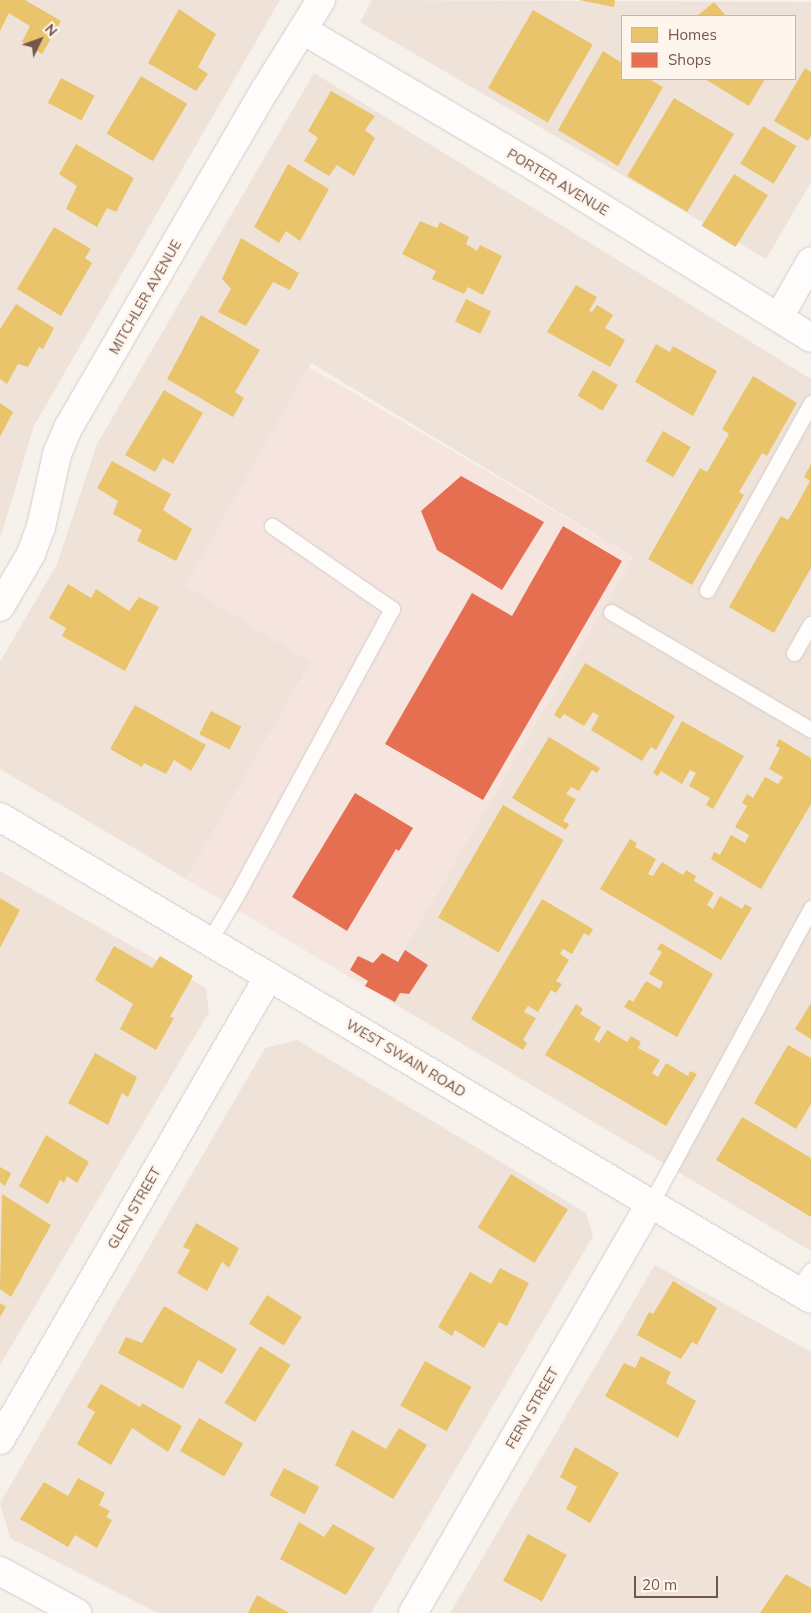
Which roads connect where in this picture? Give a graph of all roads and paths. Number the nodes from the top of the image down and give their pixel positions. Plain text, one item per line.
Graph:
1 (321, 0) edge
2 (303, 30) junction
3 (811, 261) edge
4 (779, 317) junction
5 (811, 338) edge
6 (811, 403) edge
7 (272, 526) dead end
8 (707, 590) dead end
9 (0, 607) edge
10 (610, 612) dead end
11 (811, 623) edge
12 (794, 653) dead end
13 (811, 730) edge
14 (0, 817) edge
15 (811, 908) edge
16 (209, 941) junction
17 (269, 976) junction
18 (651, 1203) junction
19 (806, 1286) edge
20 (0, 1440) edge
21 (0, 1571) edge
22 (77, 1613) edge
23 (413, 1613) edge

1 - 2 street, MITCHLER AVENUE
2 - 4 street, PORTER AVENUE
2 - 9 street, MITCHLER AVENUE
3 - 4 street
4 - 5 street, PORTER AVENUE
6 - 8 lane
7 - 16 lane
10 - 13 lane
11 - 12 lane
14 - 16 street, WEST SWAIN ROAD
15 - 18 lane
16 - 17 street, WEST SWAIN ROAD
17 - 18 street, WEST SWAIN ROAD
17 - 20 street, GLEN STREET
18 - 19 street, WEST SWAIN ROAD
18 - 23 street, FERN STREET
21 - 22 street

